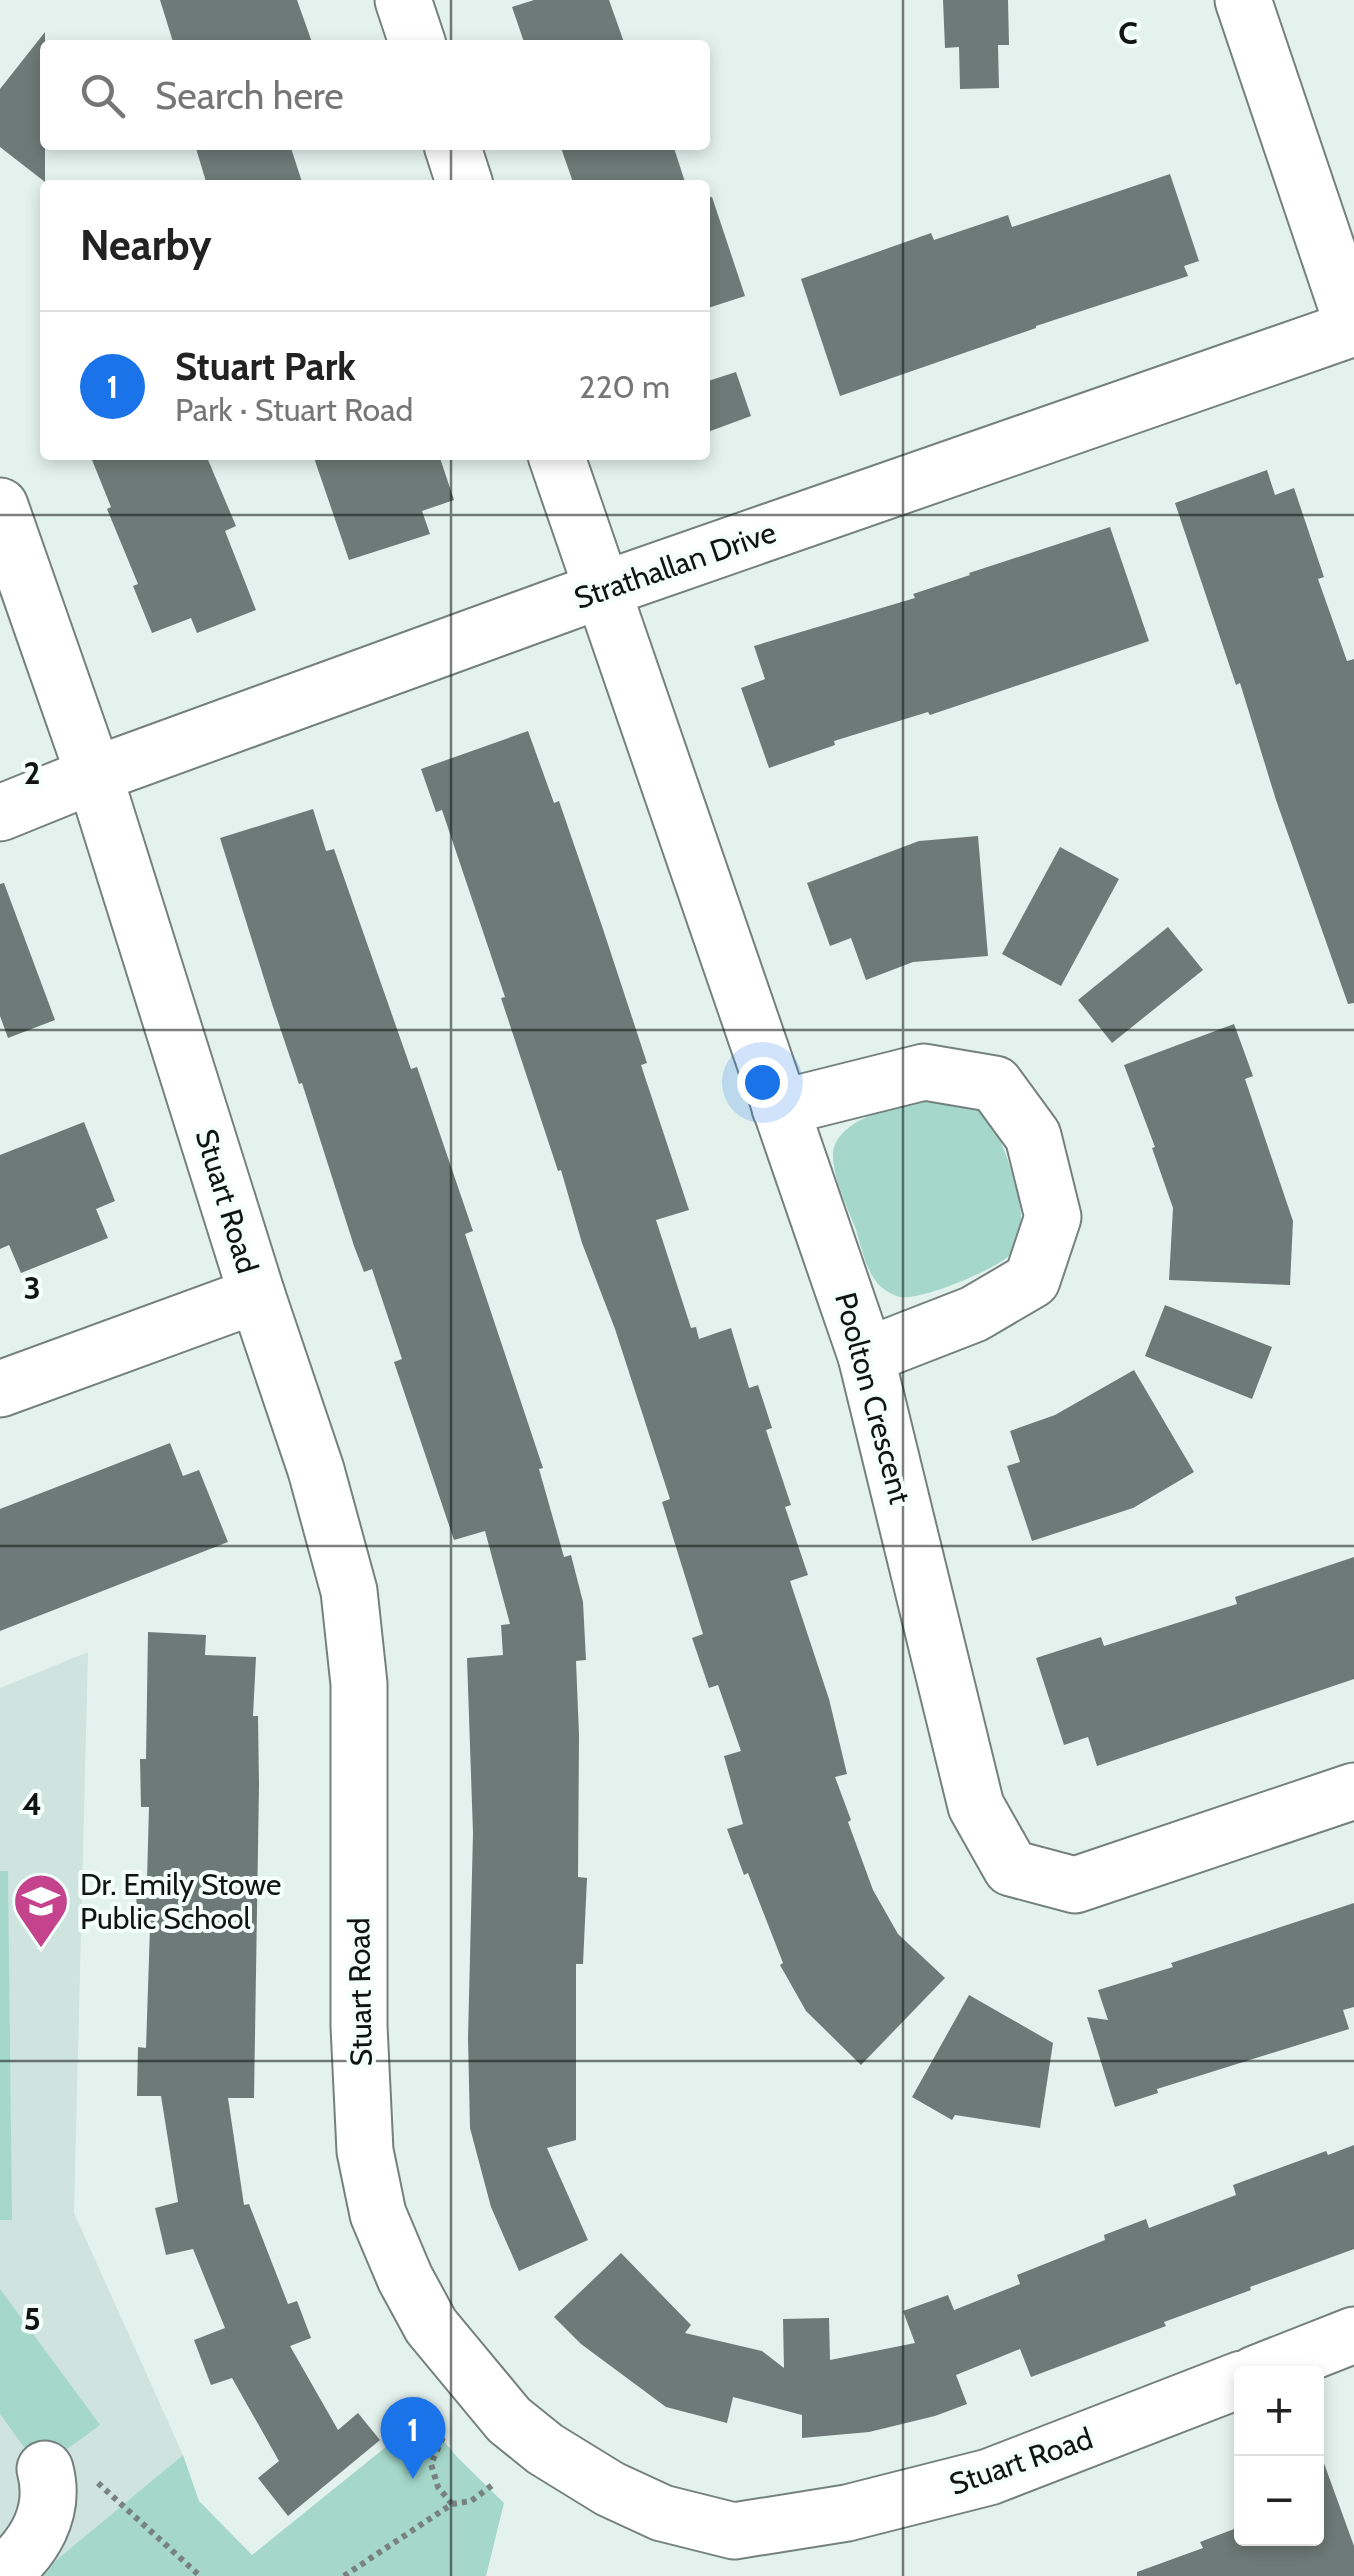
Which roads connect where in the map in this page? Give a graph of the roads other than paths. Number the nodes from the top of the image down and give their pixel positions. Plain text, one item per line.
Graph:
1 (403, 0) edge
2 (1242, 0) edge
3 (416, 40) edge
4 (454, 150) edge
5 (463, 180) edge
6 (1354, 328) edge
7 (558, 460) edge
8 (0, 506) edge
9 (602, 590) junction
10 (94, 775) junction
11 (0, 813) edge
12 (780, 1108) junction
13 (257, 1295) junction
14 (866, 1356) junction
15 (0, 1389) edge
16 (1354, 1791) edge
17 (1354, 2335) edge
18 (1275, 2366) edge
19 (1234, 2382) edge
20 (46, 2470) road end
21 (734, 2554) edge
22 (0, 2576) edge

1 - 3 street
2 - 6 street
4 - 5 street
6 - 9 street, Strathallan Drive
7 - 9 street, Poolton Crescent
8 - 10 street, Stuart Road
9 - 10 street, Strathallan Drive
9 - 12 street, Poolton Crescent
10 - 11 street, Strathallan Drive
10 - 13 street, Stuart Road
12 - 14 street, Poolton Crescent
12 - 14 street
13 - 15 street
13 - 21 street, Stuart Road
14 - 16 street, Poolton Crescent
17 - 18 street
19 - 21 street, Stuart Road
20 - 22 street

